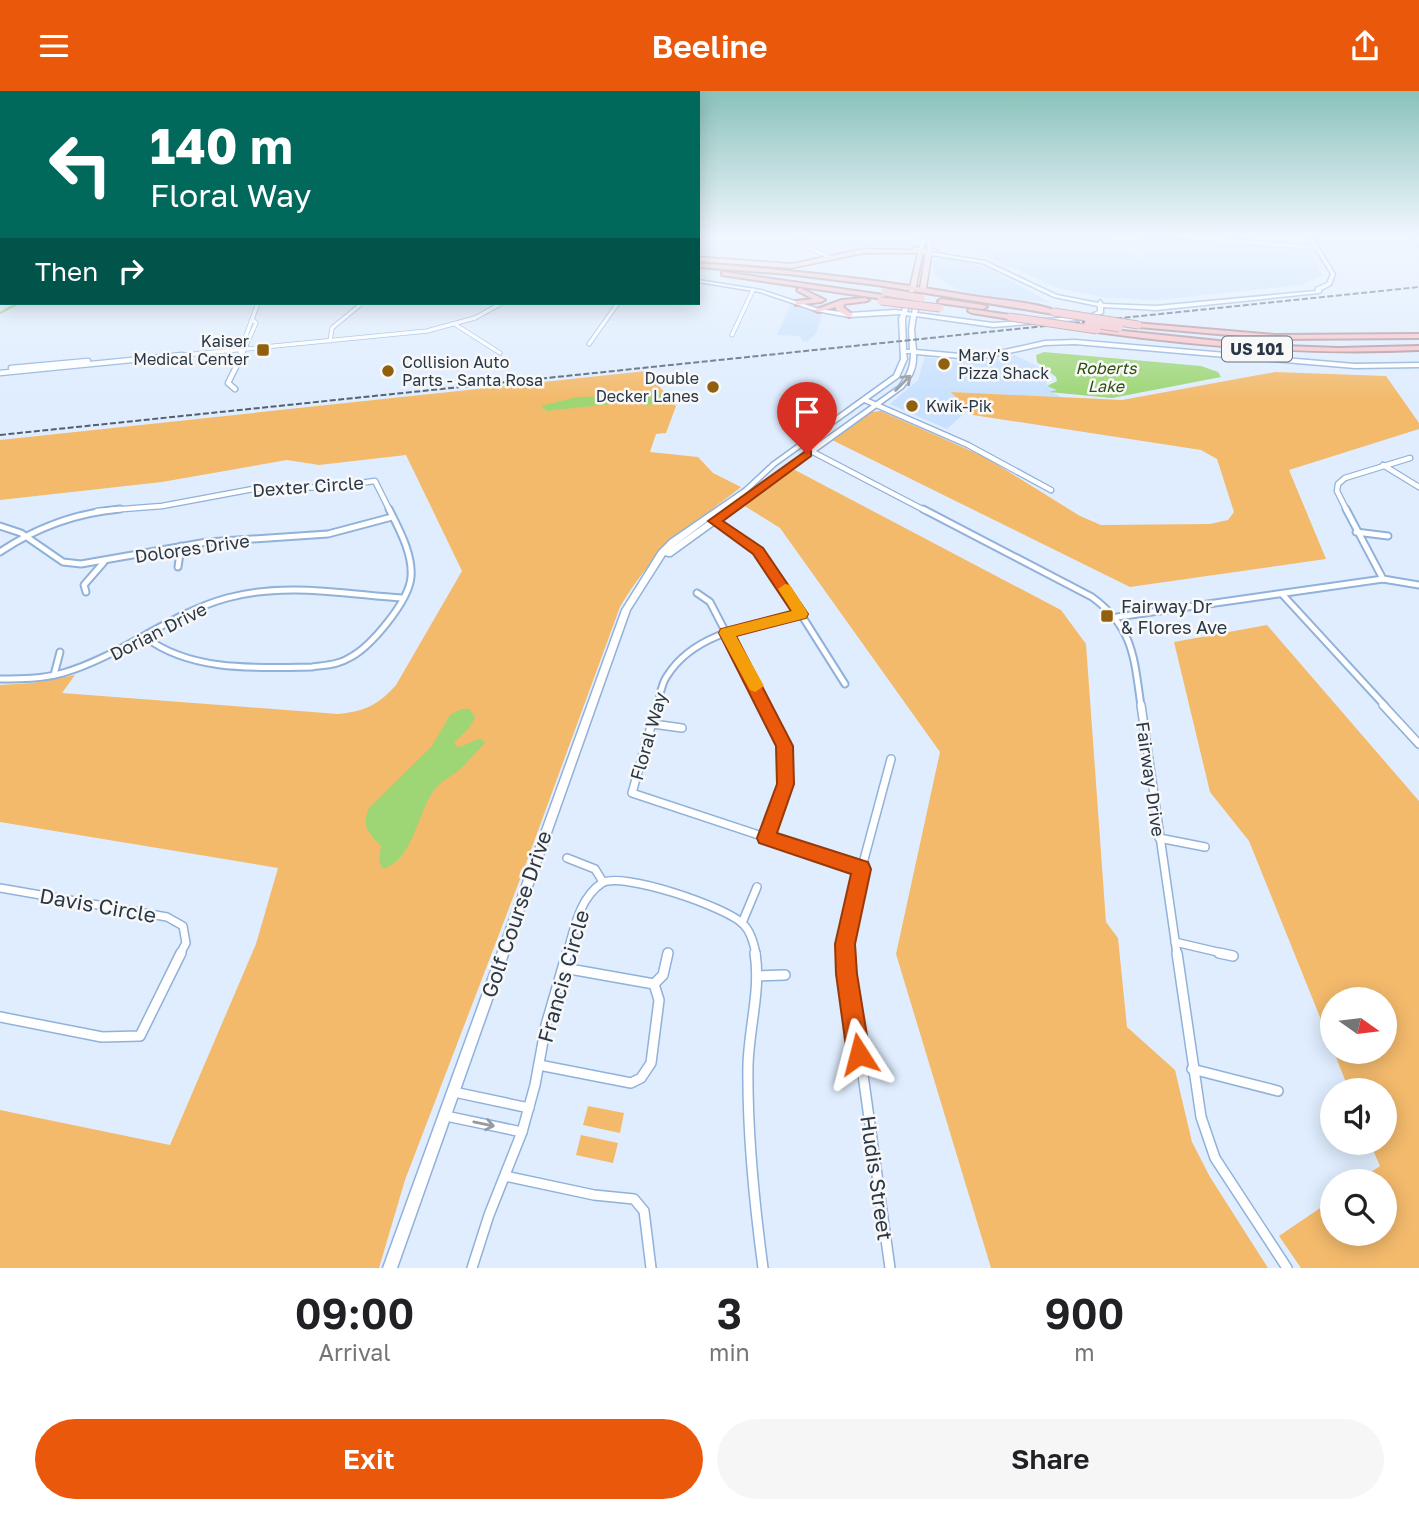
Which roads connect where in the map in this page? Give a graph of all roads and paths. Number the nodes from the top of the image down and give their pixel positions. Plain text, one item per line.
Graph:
1 (754, 290) joint
2 (797, 290) edge
3 (838, 290) edge
4 (912, 290) edge
5 (922, 290) edge
6 (934, 290) edge
7 (1046, 290) edge
8 (1318, 290) edge
9 (883, 297) junction
10 (821, 300) junction
11 (842, 302) junction
12 (799, 303) junction
13 (1101, 303) junction
14 (257, 305) edge
15 (359, 305) dead end
16 (499, 305) edge
17 (617, 305) edge
18 (941, 305) junction
19 (818, 310) junction
20 (972, 311) joint
21 (1054, 312) joint
22 (904, 313) junction
23 (913, 314) junction
24 (1035, 314) joint
25 (849, 315) junction
26 (1010, 317) joint
27 (456, 325) junction
28 (1138, 325) joint
29 (1419, 330) edge
30 (732, 335) dead end
31 (1419, 336) edge
32 (1377, 337) junction
33 (330, 341) junction
34 (1419, 343) edge
35 (589, 344) dead end
36 (1419, 348) edge
37 (243, 349) junction
38 (904, 351) junction
39 (914, 352) junction
40 (500, 353) dead end
41 (1419, 365) edge
42 (0, 371) edge
43 (235, 389) dead end
44 (865, 400) junction
45 (876, 405) junction
46 (811, 451) junction
47 (1410, 458) dead end
48 (1383, 465) junction
49 (1419, 487) edge
50 (1051, 490) dead end
51 (392, 517) junction
52 (711, 519) junction
53 (0, 526) edge
54 (1356, 532) junction
55 (24, 536) junction
56 (1388, 536) dead end
57 (181, 546) junction
58 (0, 552) edge
59 (104, 562) junction
60 (178, 567) dead end
61 (1383, 579) junction
62 (1419, 585) edge
63 (86, 592) dead end
64 (697, 593) dead end
65 (1282, 594) junction
66 (402, 598) junction
67 (801, 614) junction
68 (1117, 617) junction
69 (727, 633) junction
70 (145, 637) junction
71 (60, 652) dead end
72 (54, 675) junction
73 (0, 679) edge
74 (845, 684) dead end
75 (653, 724) junction
76 (682, 728) dead end
77 (1419, 744) edge
78 (891, 759) dead end
79 (766, 838) junction
80 (1159, 838) junction
81 (1205, 847) dead end
82 (567, 858) dead end
83 (861, 869) junction
84 (603, 881) junction
85 (757, 887) dead end
86 (0, 888) edge
87 (742, 923) junction
88 (1175, 942) junction
89 (668, 951) dead end
90 (1233, 956) dead end
91 (564, 968) junction
92 (785, 975) dead end
93 (757, 976) junction
94 (654, 984) junction
95 (0, 1017) edge
96 (539, 1065) junction
97 (1192, 1069) junction
98 (1278, 1091) dead end
99 (454, 1092) junction
100 (529, 1108) junction
101 (446, 1116) junction
102 (523, 1132) junction
103 (505, 1176) junction
104 (390, 1268) edge
105 (472, 1268) edge
106 (651, 1268) edge
107 (763, 1268) edge
108 (890, 1268) edge
109 (1287, 1268) edge

1 - 12 street
1 - 30 street
2 - 10 highway
3 - 9 highway
4 - 22 street, Golf Course Drive
5 - 23 street, Golf Course Drive
6 - 21 highway
7 - 13 street
8 - 13 street
9 - 11 highway
9 - 18 highway, bridge
10 - 12 highway
10 - 19 highway
11 - 19 highway
11 - 25 highway
12 - 19 street
13 - 23 street
14 - 37 street
15 - 33 street
16 - 27 street
17 - 35 street
18 - 20 highway
18 - 24 highway, US 101
19 - 25 street
20 - 26 highway, US 101
21 - 28 highway, bridge
22 - 23 street
22 - 25 street
22 - 38 street, Golf Course Drive
23 - 39 street, Golf Course Drive
24 - 34 highway, US 101, bridge
26 - 36 highway, US 101, bridge
27 - 33 street
27 - 40 street
28 - 32 highway
29 - 32 highway
31 - 32 highway
33 - 37 street
37 - 42 street
37 - 43 street
38 - 39 street
38 - 44 street, Golf Course Drive
39 - 41 street
45 -> 39 street, Golf Course Drive
44 - 45 street
44 - 52 street, Golf Course Drive
45 - 46 street, Golf Course Drive
45 - 50 street
46 - 52 street, Golf Course Drive
46 - 68 street, Fairway Drive
47 - 48 street
48 - 49 street
48 - 54 street
51 - 55 street, Dexter Circle
51 - 57 street, Dolores Drive
51 - 66 street, Dexter Circle
52 - 67 street
52 - 99 street, Golf Course Drive
53 - 55 street, Dolores Drive
54 - 56 street
54 - 61 street
55 - 58 street, Dexter Circle
55 - 59 street, Dolores Drive
57 - 59 street, Dolores Drive
57 - 60 street
59 - 63 street
61 - 62 street
61 - 65 street
64 - 69 street
65 - 68 street
65 - 77 street
66 - 70 street, Dorian Drive
66 - 70 street, Dexter Circle
67 - 69 street, Floral Way
67 - 74 street
68 - 80 street, Fairway Drive
69 - 75 street, Floral Way
69 - 79 street
70 - 72 street, Dorian Drive
71 - 72 street
72 - 73 street, Dorian Drive
75 - 76 street
75 - 79 street, Floral Way
78 - 83 street, Hudis Street
79 - 83 street, Floral Way
80 - 81 street
80 - 88 street, Fairway Drive
82 - 84 street
83 - 108 street, Hudis Street
84 - 87 street
84 - 91 street, Francis Circle
85 - 87 street
86 - 95 street, Davis Circle
87 - 93 street
88 - 90 street
88 - 97 street, Fairway Drive
89 - 94 street
91 - 94 street
91 - 96 street, Francis Circle
92 - 93 street
93 - 107 street
94 - 96 street
96 - 100 street, Francis Circle
97 - 98 street
97 - 109 street, Fairway Drive
99 - 100 street
99 - 101 street, Golf Course Drive
100 - 102 street, Francis Circle
101 -> 102 street
101 - 104 street, Golf Course Drive
102 - 103 street, Francis Circle
103 - 105 street, Francis Circle
103 - 106 street

